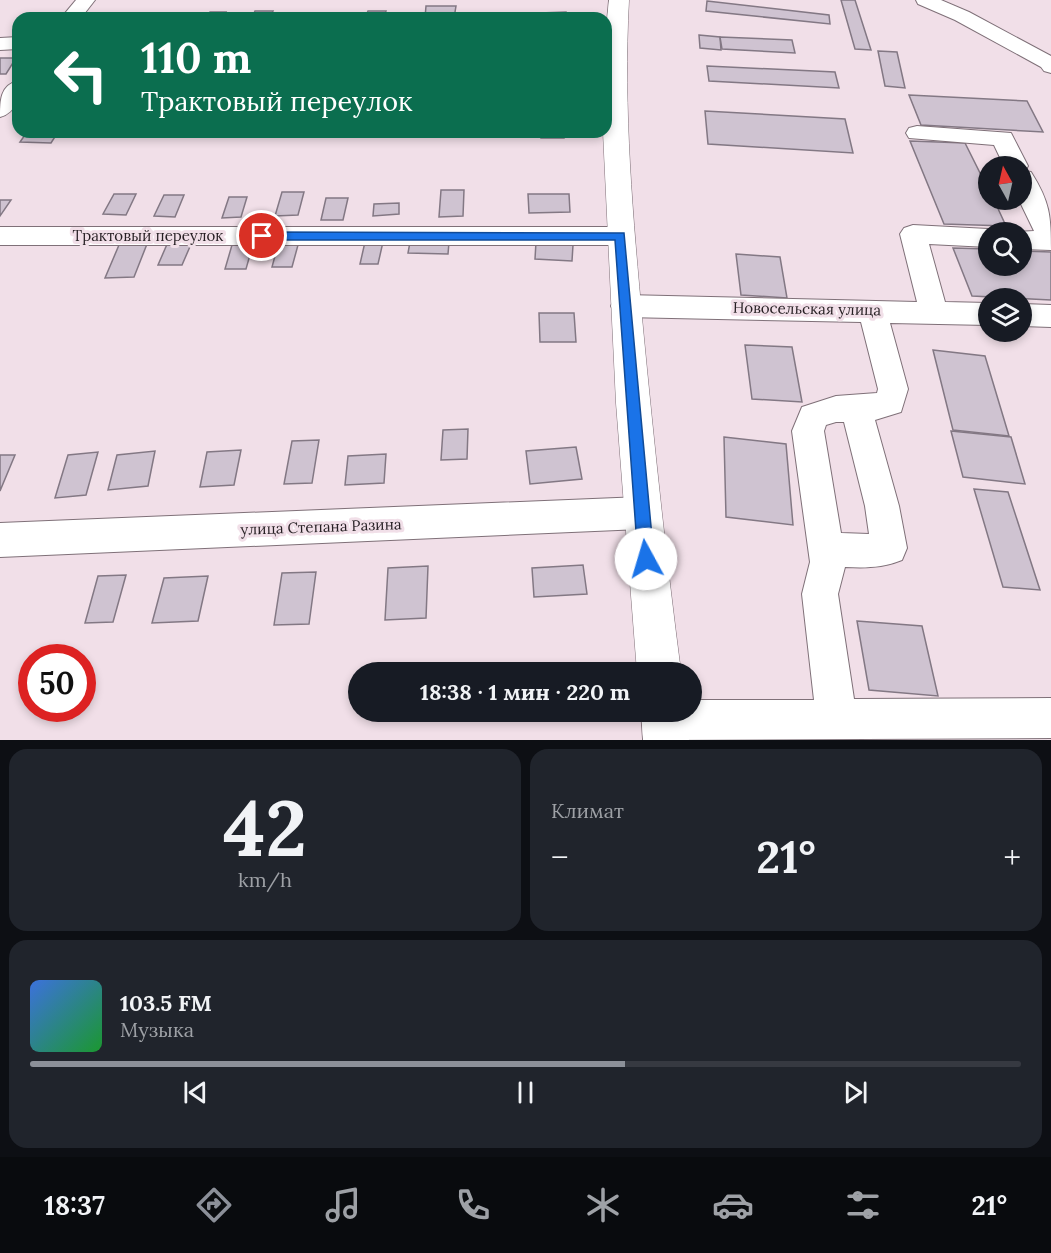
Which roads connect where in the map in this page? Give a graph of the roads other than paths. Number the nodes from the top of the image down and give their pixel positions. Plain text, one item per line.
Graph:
1 (86, 0) edge
2 (619, 0) edge
3 (925, 0) edge
4 (76, 12) edge
5 (612, 34) edge
6 (612, 68) edge
7 (1051, 68) edge
8 (12, 95) edge
9 (0, 110) edge
10 (917, 133) dead end
11 (1011, 156) edge
12 (1032, 200) edge
13 (0, 236) edge
14 (620, 236) junction
15 (978, 237) edge
16 (1032, 240) edge
17 (625, 306) junction
18 (872, 310) junction
19 (934, 312) junction
20 (978, 314) edge
21 (1032, 315) edge
22 (1051, 316) edge
23 (856, 408) junction
24 (641, 513) junction
25 (0, 540) edge
26 (826, 549) junction
27 (657, 662) edge
28 (1051, 718) edge
29 (837, 719) junction
30 (664, 724) edge

1 - 4 street
2 - 5 main road
3 - 7 street
6 - 14 main road
8 - 9 street
10 - 11 street
12 - 16 street
13 - 14 street, Трактовый переулок
14 - 17 main road
15 - 19 street
17 - 18 street, Новосельская улица
17 - 24 main road
18 - 19 street, Новосельская улица
18 - 23 street
19 - 20 street, Новосельская улица
21 - 22 street
23 - 26 street
23 - 26 street
24 - 25 street, улица Степана Разина
24 - 27 main road
26 - 29 street
28 - 29 street
29 - 30 street

